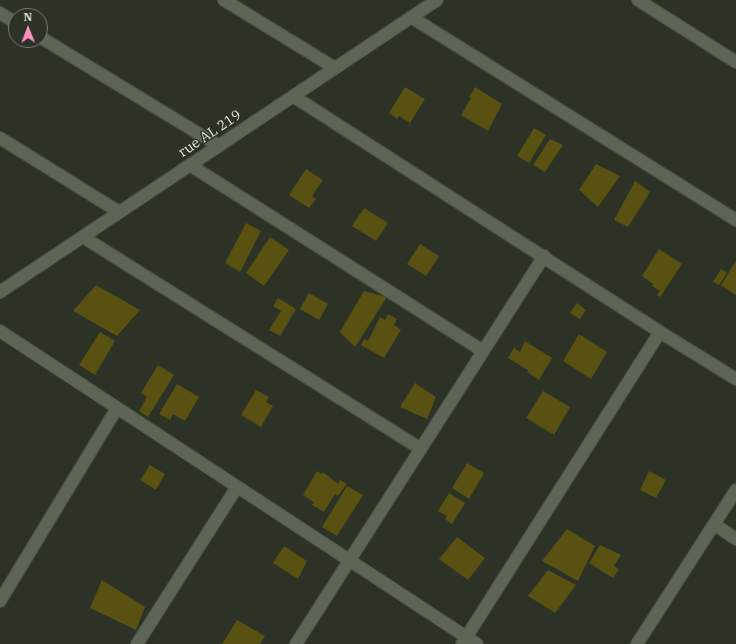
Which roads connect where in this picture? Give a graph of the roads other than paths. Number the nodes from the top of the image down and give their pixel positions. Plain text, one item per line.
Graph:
1 (224, 0) edge
2 (437, 0) edge
3 (638, 0) edge
4 (411, 17) junction
5 (48, 42) edge
6 (736, 62) edge
7 (335, 68) junction
8 (293, 96) junction
9 (0, 138) edge
10 (219, 146) junction
11 (190, 166) junction
12 (119, 212) junction
13 (736, 220) edge
14 (83, 237) junction
15 (544, 256) junction
16 (0, 292) edge
17 (0, 331) edge
18 (660, 332) junction
19 (484, 351) junction
20 (736, 379) edge
21 (117, 408) junction
22 (421, 449) junction
23 (237, 487) junction
24 (736, 490) edge
25 (714, 524) junction
26 (736, 539) edge
27 (349, 560) junction
28 (0, 601) edge
29 (464, 641) edge
30 (136, 644) edge
31 (296, 644) edge
32 (477, 644) edge
33 (637, 644) edge

1 - 7 street
2 - 4 street, rue AL 219
3 - 6 street
4 - 7 street, rue AL 219
4 - 13 street
5 - 10 street
7 - 8 street, rue AL 219
8 - 10 street, rue AL 219
8 - 15 street
9 - 12 street
10 - 11 street, rue AL 219
11 - 12 street, rue AL 219
11 - 19 street
12 - 14 street, rue AL 219
14 - 16 street, rue AL 219
14 - 22 street
15 - 18 street
15 - 19 street
17 - 21 street
18 - 20 street
18 - 29 street
19 - 22 street
21 - 23 street
21 - 28 street
22 - 27 street
23 - 27 street
23 - 30 street
24 - 25 street
25 - 26 street
25 - 33 street
27 - 29 street
27 - 31 street
29 - 32 street

